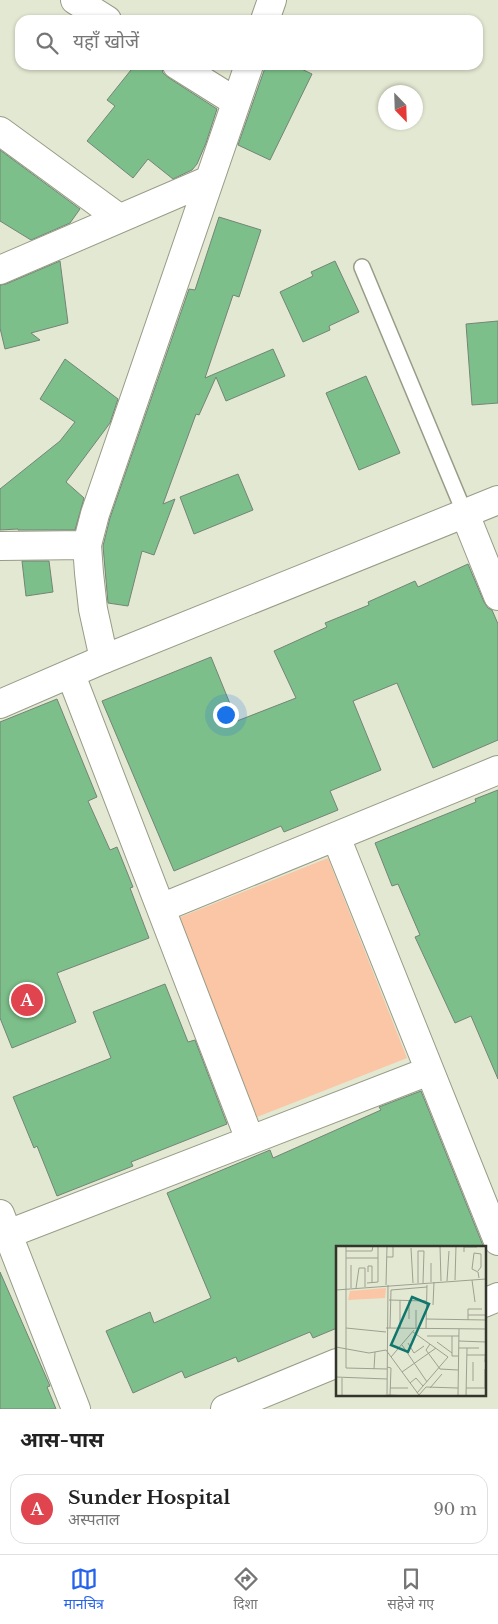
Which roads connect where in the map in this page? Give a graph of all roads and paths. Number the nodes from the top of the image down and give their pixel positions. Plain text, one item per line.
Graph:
1 (76, 0) edge
2 (272, 0) edge
3 (99, 15) edge
4 (267, 15) edge
5 (186, 70) edge
6 (247, 70) edge
7 (236, 102) junction
8 (0, 132) edge
9 (209, 180) junction
10 (119, 218) junction
11 (362, 267) dead end
12 (0, 270) edge
13 (498, 500) edge
14 (465, 514) junction
15 (87, 545) junction
16 (0, 546) edge
17 (498, 596) edge
18 (104, 659) junction
19 (71, 675) junction
20 (0, 704) edge
21 (498, 770) edge
22 (336, 837) junction
23 (161, 908) junction
24 (429, 1071) junction
25 (250, 1140) junction
26 (4, 1224) edge
27 (498, 1241) edge
28 (498, 1297) edge
29 (486, 1302) edge
30 (336, 1363) edge
31 (76, 1409) edge
32 (225, 1409) edge

1 - 3 street
2 - 4 street
5 - 7 street
6 - 7 street
7 - 9 street
8 - 10 street
9 - 10 street
9 - 15 street
10 - 12 street
11 - 14 lane
13 - 14 street
14 - 17 street
14 - 18 street
15 - 16 street
15 - 18 street
18 - 19 street
19 - 20 street
19 - 23 street
21 - 22 street
22 - 23 street
22 - 24 street
23 - 25 street
24 - 25 street
24 - 27 street
25 - 26 street
26 - 31 street
28 - 29 street
30 - 32 street

